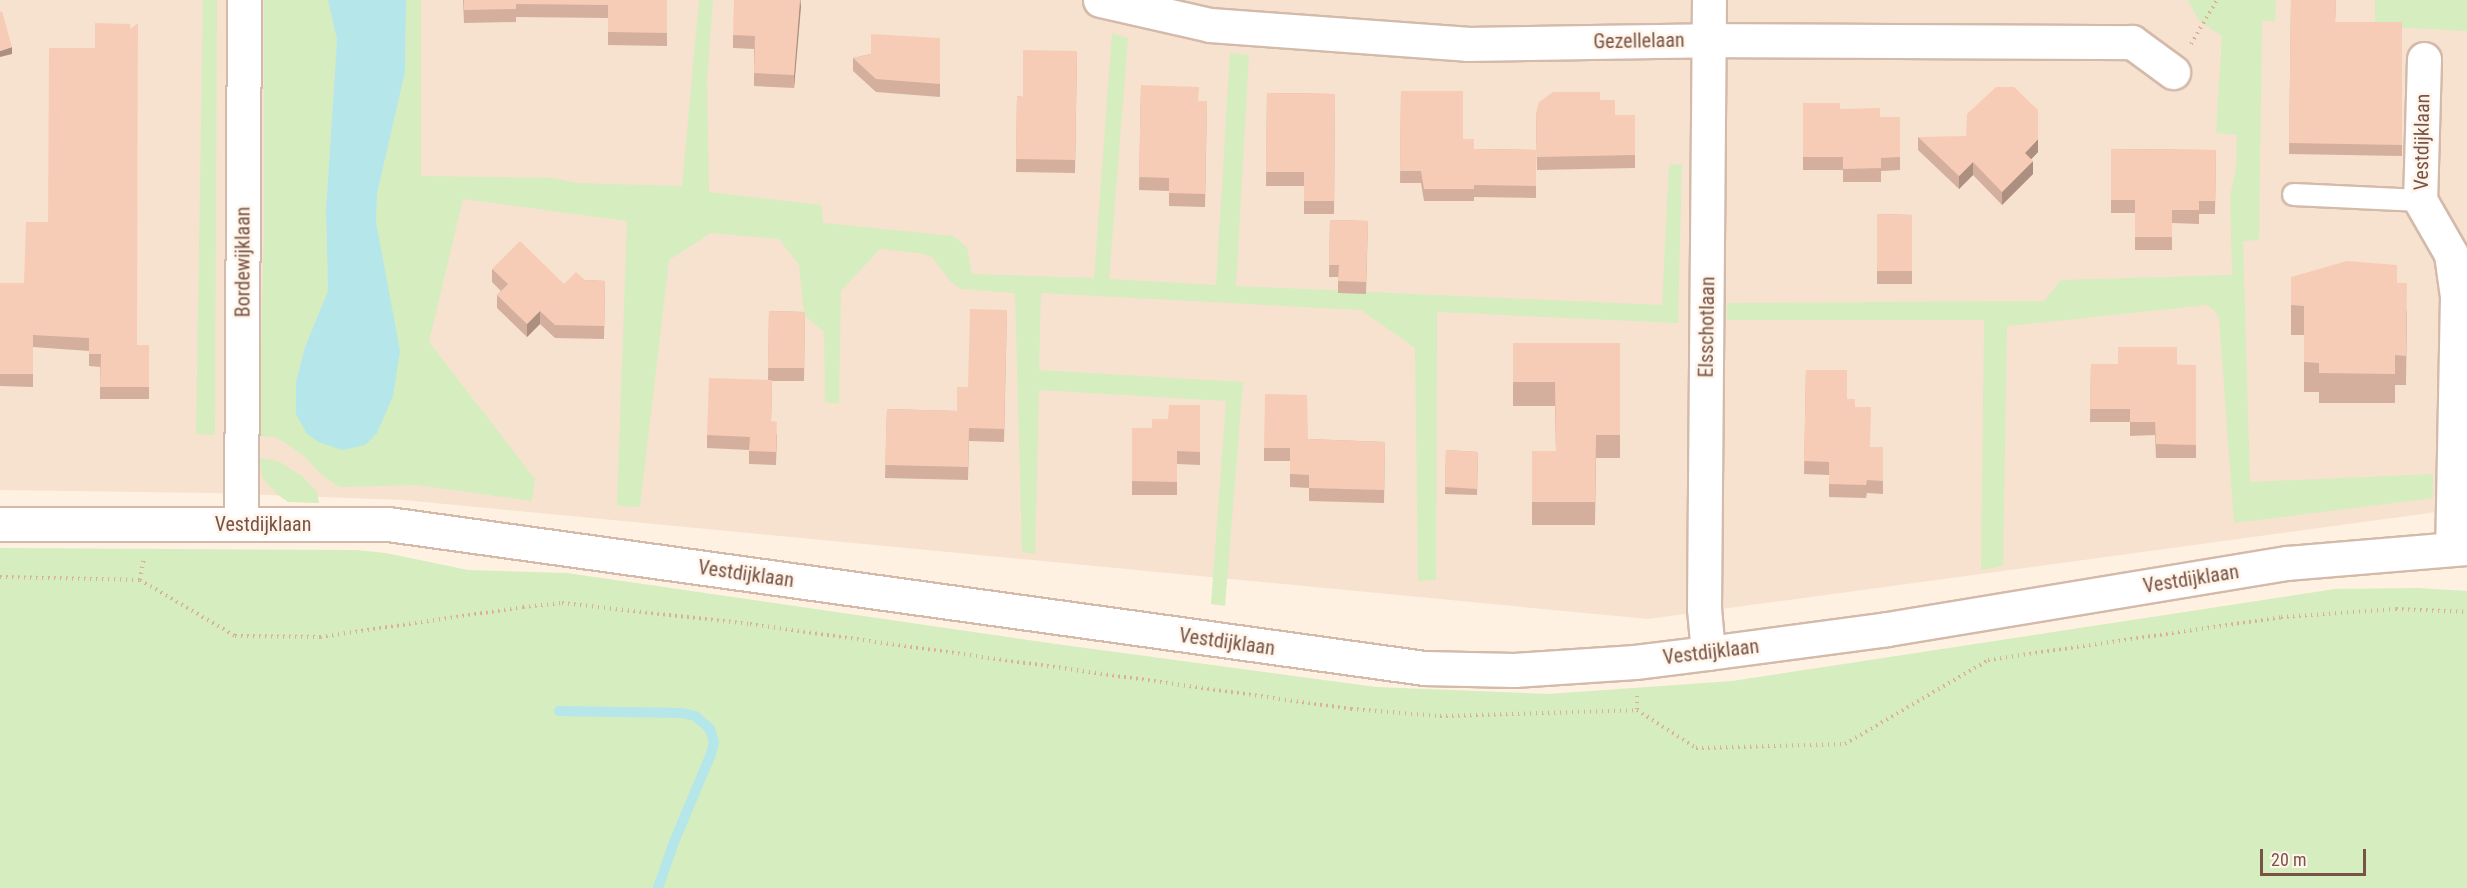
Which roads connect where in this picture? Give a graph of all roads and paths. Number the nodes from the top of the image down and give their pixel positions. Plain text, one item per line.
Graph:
1 (244, 0) edge
2 (1100, 0) edge
3 (1709, 0) edge
4 (2217, 0) edge
5 (1210, 13) edge
6 (1710, 40) junction
7 (2424, 59) dead end
8 (2173, 72) joint
9 (2293, 194) dead end
10 (2420, 200) junction
11 (2459, 254) edge
12 (0, 524) edge
13 (241, 524) junction
14 (2460, 548) edge
15 (1708, 653) junction

1 - 13 street, Bordewijklaan
2 - 5 street, Gezellelaan
3 - 6 street, Elsschotlaan
4 - 8 path
5 - 6 street, Gezellelaan
6 - 8 street, Gezellelaan
6 - 15 street, Elsschotlaan
7 - 10 street, Vestdijklaan
9 - 10 lane
10 - 11 street, Vestdijklaan
11 - 14 street, Vestdijklaan
12 - 13 street, Vestdijklaan
13 - 15 street, Vestdijklaan
14 - 15 street, Vestdijklaan

